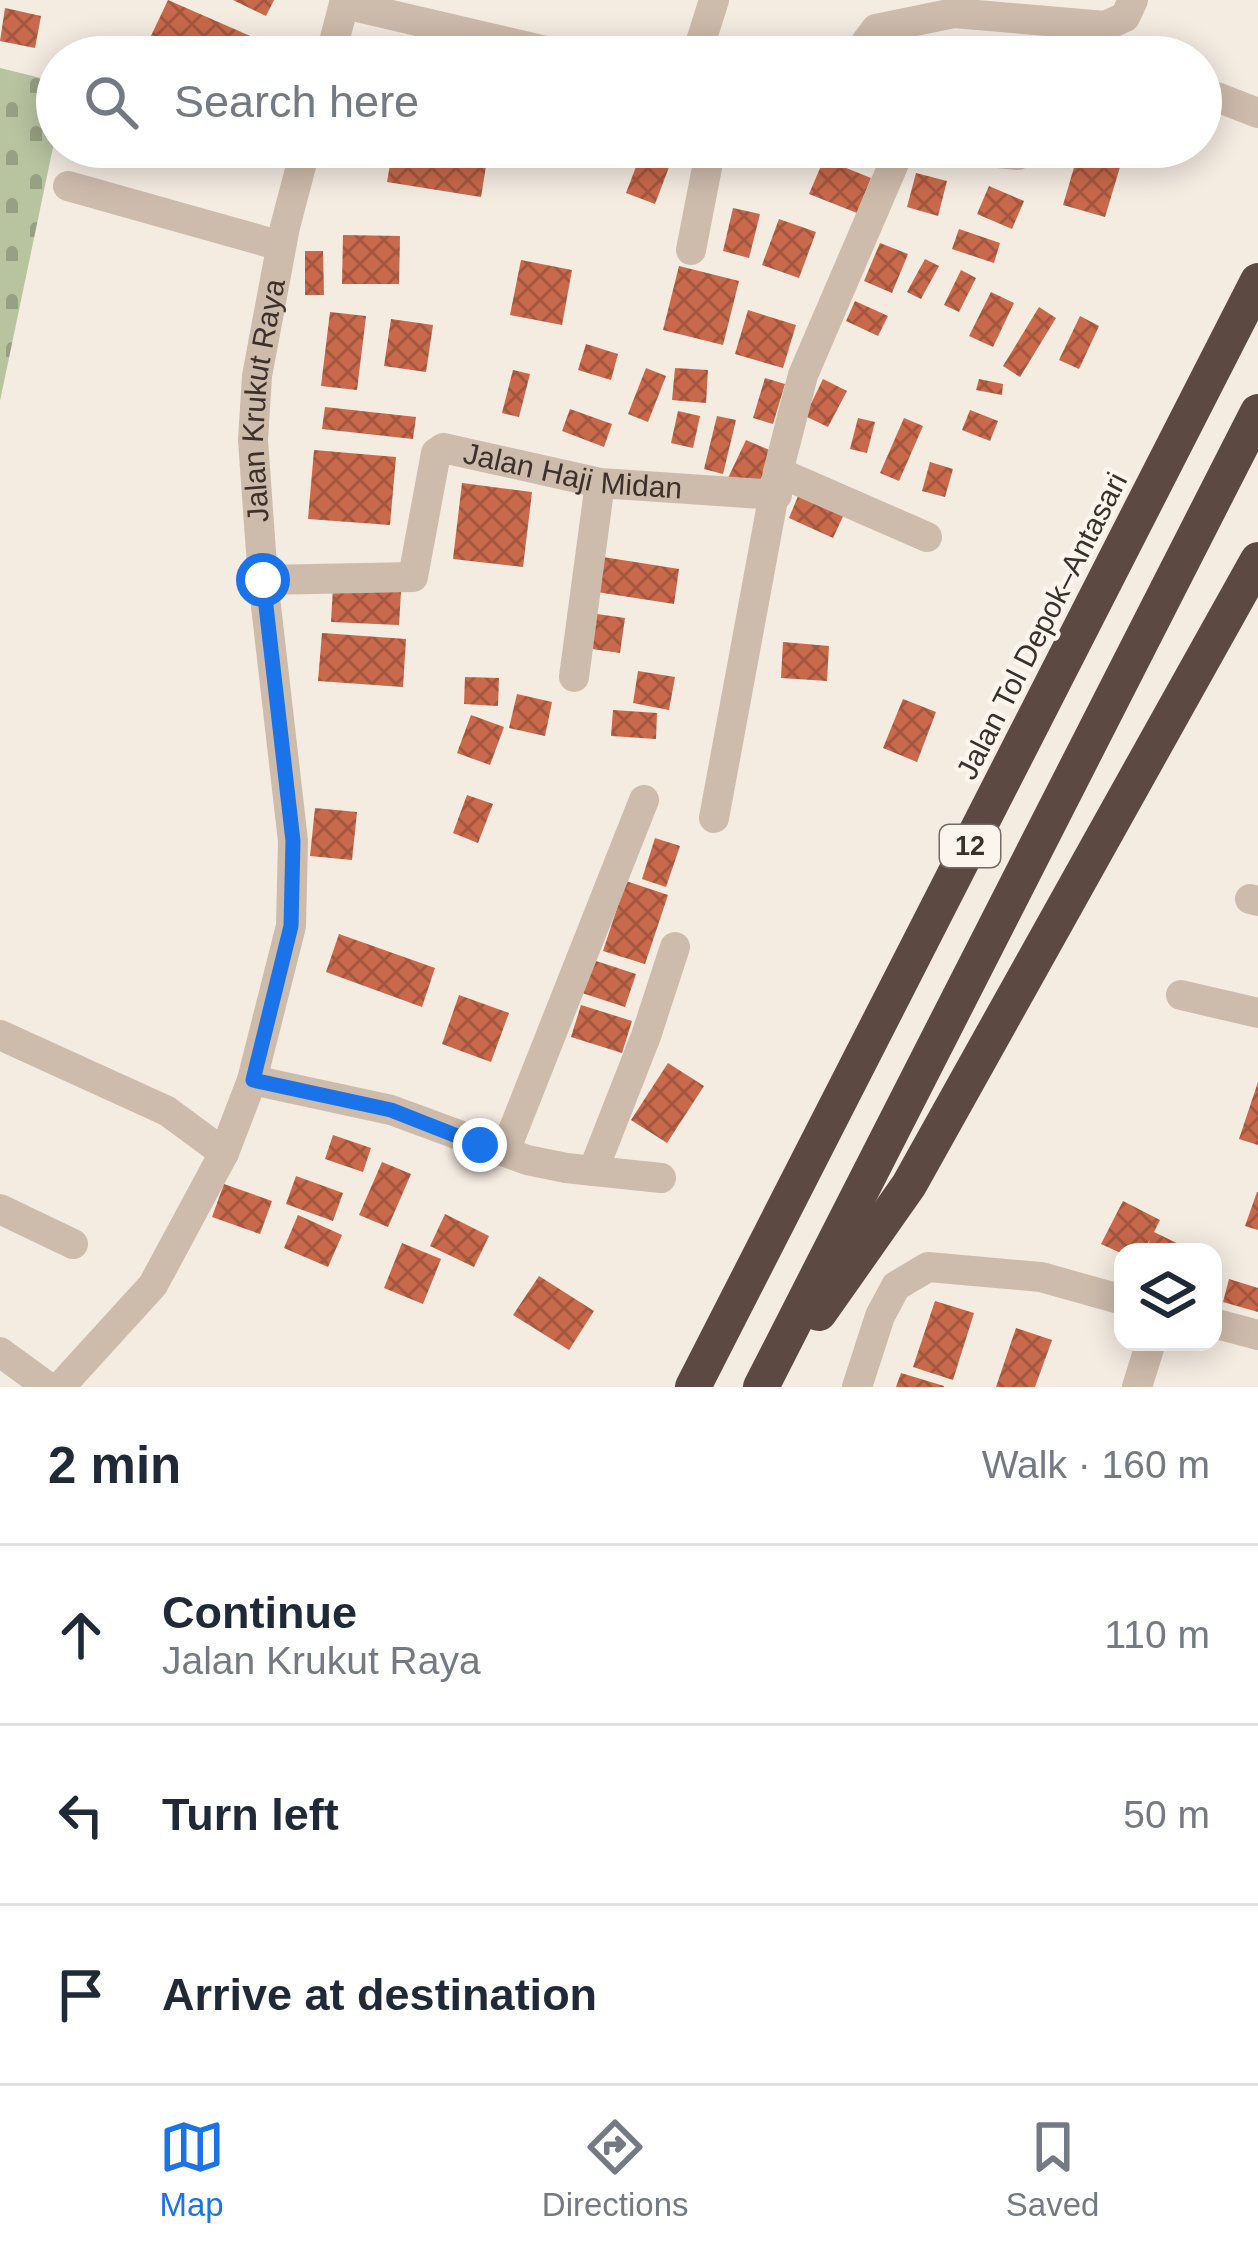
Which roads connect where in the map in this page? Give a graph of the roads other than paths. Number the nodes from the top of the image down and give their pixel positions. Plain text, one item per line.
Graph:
1 (714, 0) edge
2 (1133, 0) edge
3 (345, 2) edge
4 (336, 36) edge
5 (485, 36) edge
6 (703, 36) edge
7 (871, 36) edge
8 (301, 168) edge
9 (707, 168) edge
10 (892, 168) edge
11 (68, 187) dead end
12 (281, 246) junction
13 (691, 250) dead end
14 (1258, 281) edge
15 (1258, 412) edge
16 (600, 483) junction
17 (777, 483) junction
18 (927, 537) dead end
19 (1258, 560) edge
20 (263, 580) junction
21 (574, 677) dead end
22 (644, 800) dead end
23 (714, 818) dead end
24 (675, 947) dead end
25 (1181, 995) dead end
26 (1258, 1013) edge
27 (0, 1035) edge
28 (253, 1080) junction
29 (505, 1151) junction
30 (224, 1153) junction
31 (593, 1171) junction
32 (661, 1178) dead end
33 (0, 1209) edge
34 (73, 1244) dead end
35 (1114, 1297) edge
36 (1222, 1325) edge
37 (1258, 1335) edge
38 (1148, 1351) edge
39 (0, 1352) edge
40 (47, 1387) edge
41 (61, 1387) edge
42 (693, 1387) edge
43 (764, 1387) edge
44 (857, 1387) edge
45 (1137, 1387) edge

1 - 6 street
2 - 7 street
3 - 4 street
3 - 5 street
8 - 12 street, Jalan Krukut Raya
9 - 13 street
10 - 17 street
11 - 12 street
12 - 20 street, Jalan Krukut Raya
14 - 42 highway, Jalan Tol Depok–Antasari / 12
15 - 43 highway, 12
16 - 17 street, Jalan Haji Midan
16 - 20 street, Jalan Haji Midan
16 - 21 street
17 - 18 street, Jalan Haji Midan
17 - 23 street
19 - 43 highway
20 - 28 street, Jalan Krukut Raya
22 - 29 street
24 - 31 street
25 - 26 street
27 - 30 street
28 - 29 street
28 - 30 street, Jalan Krukut Raya
29 - 31 street
30 - 41 street, Jalan Krukut Raya
31 - 32 street
33 - 34 street
35 - 44 street
36 - 37 street
38 - 45 street
39 - 40 street

